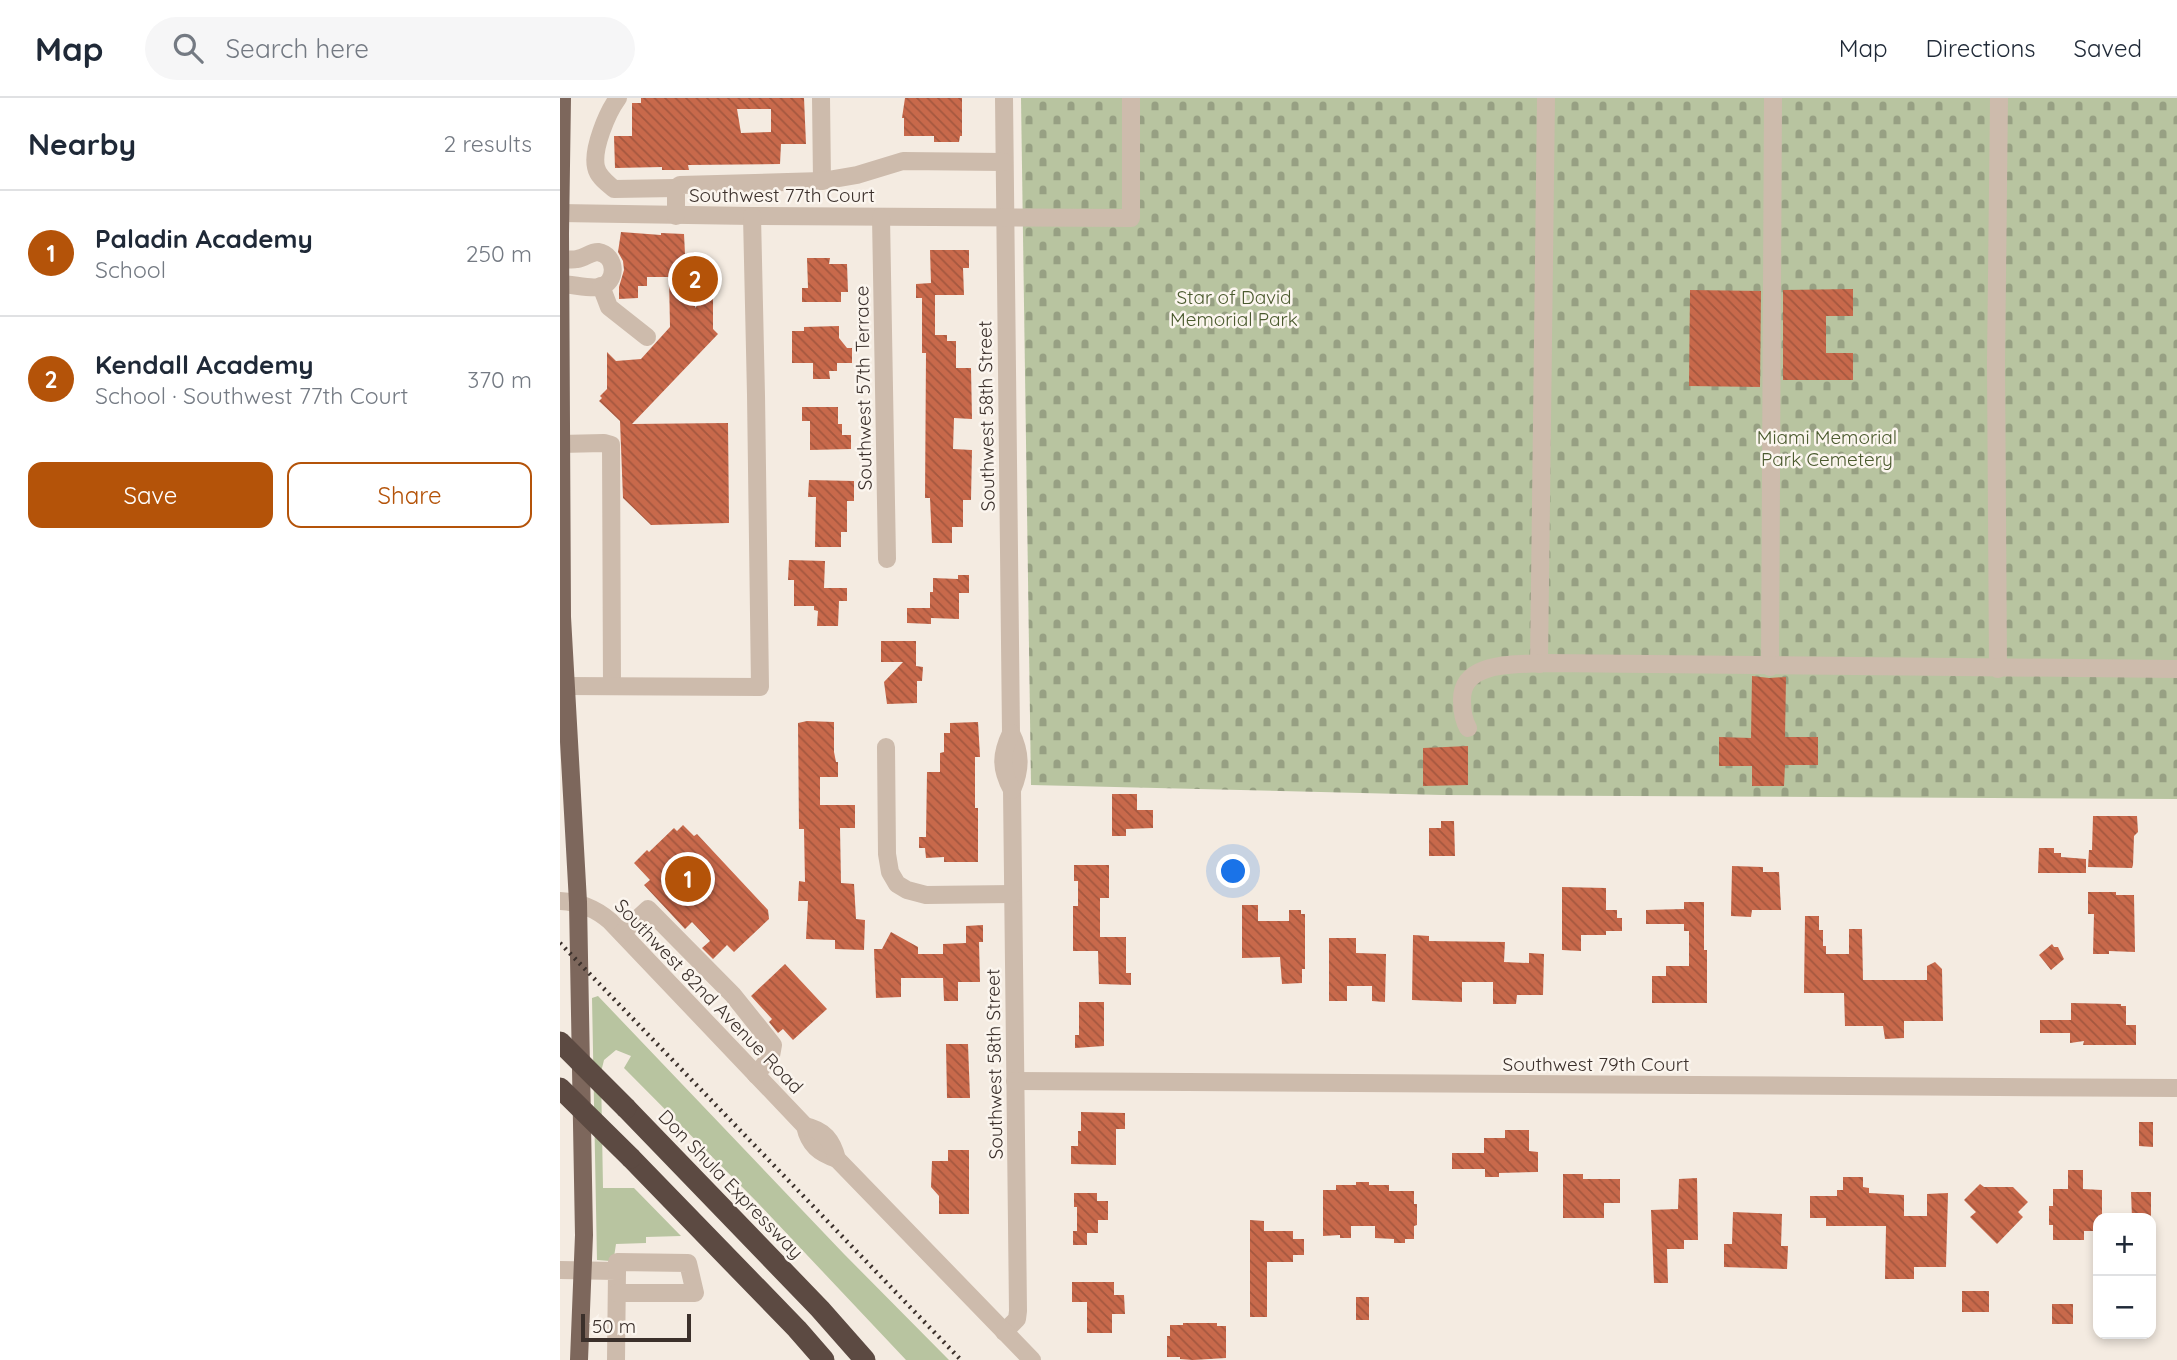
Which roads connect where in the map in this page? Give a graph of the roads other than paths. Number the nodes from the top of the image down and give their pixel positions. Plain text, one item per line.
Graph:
1 (562, 98) edge
2 (618, 98) edge
3 (821, 98) edge
4 (1004, 98) edge
5 (1131, 98) edge
6 (1546, 98) edge
7 (1773, 98) edge
8 (1999, 98) edge
9 (1004, 162) junction
10 (822, 181) junction
11 (676, 188) junction
12 (560, 213) edge
13 (676, 216) junction
14 (752, 216) junction
15 (881, 217) junction
16 (1004, 217) junction
17 (561, 259) edge
18 (561, 284) edge
19 (601, 286) junction
20 (647, 337) dead end
21 (560, 444) edge
22 (887, 559) dead end
23 (1539, 664) junction
24 (1770, 667) junction
25 (1998, 669) junction
26 (2177, 670) edge
27 (565, 686) junction
28 (612, 686) junction
29 (1468, 728) dead end
30 (886, 747) dead end
31 (567, 805) edge
32 (1013, 894) junction
33 (569, 901) edge
34 (622, 933) junction
35 (560, 1042) edge
36 (756, 1075) junction
37 (1016, 1081) junction
38 (560, 1088) edge
39 (2177, 1088) edge
40 (560, 1270) edge
41 (583, 1270) junction
42 (617, 1271) junction
43 (617, 1293) junction
44 (1004, 1332) junction
45 (579, 1360) edge
46 (615, 1360) edge
47 (824, 1360) edge
48 (866, 1360) edge
49 (1031, 1360) edge

1 - 12 main road
2 - 11 street
3 - 10 street
4 - 9 street, Southwest 58th Street
5 - 16 street, Southwest 77th Court
6 - 23 street
7 - 24 street
8 - 25 street
9 - 10 street
9 - 16 street, Southwest 58th Street
10 - 11 street
11 - 13 street
12 - 13 street, Southwest 77th Court
12 - 17 main road
13 - 14 street, Southwest 77th Court
14 - 15 street, Southwest 77th Court
14 - 28 street
15 - 16 street, Southwest 77th Court
15 - 22 street, Southwest 57th Terrace
16 - 32 street, Southwest 58th Street
17 - 18 main road
17 - 19 street
18 - 19 street
18 - 21 main road
19 - 20 street
21 - 27 main road
21 - 28 street
23 - 24 street
23 - 29 street
24 - 25 street
25 - 26 street
27 - 28 street
27 - 31 main road
30 - 32 street
31 - 33 main road
32 - 37 street, Southwest 58th Street
33 - 34 street, Southwest 82nd Avenue Road
33 - 41 main road
34 - 36 street, Southwest 82nd Avenue Road
34 - 36 street
35 - 48 highway, Don Shula Expressway, bridge
36 - 44 street, Southwest 82nd Avenue Road
37 - 39 street, Southwest 79th Court
37 - 44 street, Southwest 58th Street
38 - 47 highway, bridge
40 - 41 street
41 - 42 street
41 - 45 main road
42 - 43 street
42 - 43 street
43 - 46 street
44 - 49 street, Southwest 82nd Avenue Road

